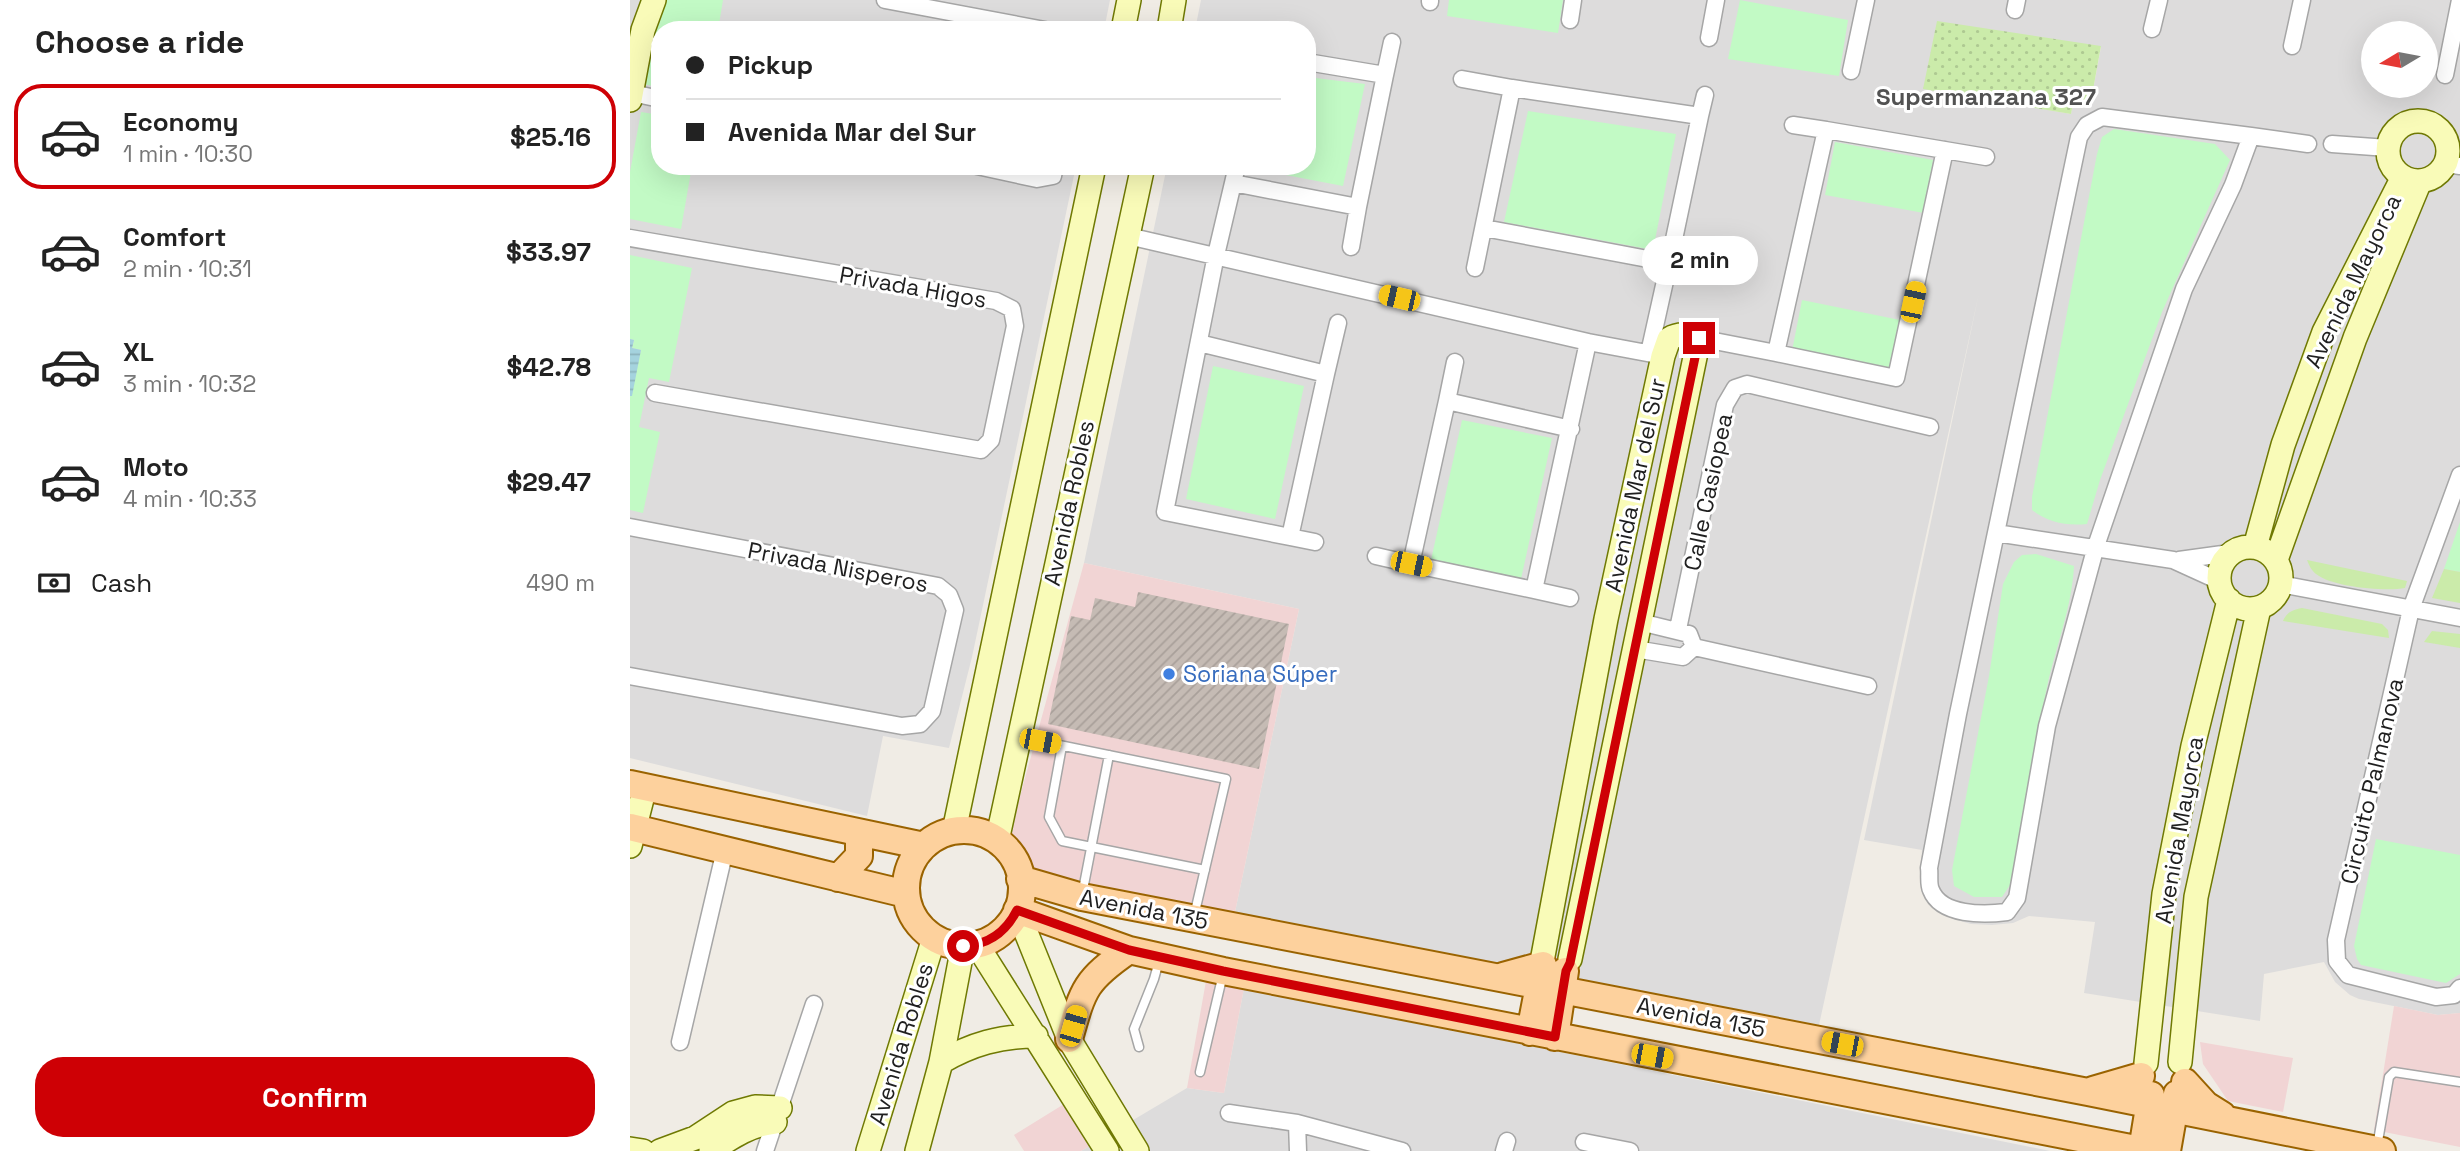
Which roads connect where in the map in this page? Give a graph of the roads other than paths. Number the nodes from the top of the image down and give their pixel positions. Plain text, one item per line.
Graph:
1 (654, 0) edge
2 (885, 0) edge
3 (1129, 0) edge
4 (1174, 0) edge
5 (1573, 0) edge
6 (1716, 0) edge
7 (2158, 0) edge
8 (2302, 0) edge
9 (1860, 1) edge
10 (2460, 1) edge
11 (1570, 20) dead end
12 (997, 21) edge
13 (1125, 21) edge
14 (1170, 21) edge
15 (2152, 29) dead end
16 (1709, 38) dead end
17 (1392, 42) dead end
18 (2292, 46) dead end
19 (1316, 64) edge
20 (1851, 71) dead end
21 (1385, 75) junction
22 (2445, 75) dead end
23 (1462, 79) dead end
24 (1512, 88) junction
25 (1705, 95) dead end
26 (631, 96) edge
27 (651, 98) edge
28 (1700, 116) junction
29 (1793, 125) dead end
30 (1826, 130) junction
31 (2251, 136) junction
32 (2308, 144) dead end
33 (2332, 144) dead end
34 (2388, 148) junction
35 (1945, 150) junction
36 (1986, 158) dead end
37 (2453, 165) edge
38 (1018, 175) edge
39 (1053, 175) edge
40 (1092, 175) edge
41 (1141, 175) edge
42 (1235, 175) edge
43 (2412, 179) junction
44 (1233, 183) junction
45 (1358, 208) junction
46 (1484, 228) junction
47 (1128, 236) junction
48 (630, 238) edge
49 (1351, 247) dead end
50 (1216, 255) junction
51 (1670, 263) junction
52 (1475, 268) dead end
53 (1338, 324) dead end
54 (1699, 338) junction
55 (1588, 342) junction
56 (1199, 343) junction
57 (1776, 353) junction
58 (1656, 355) junction
59 (1455, 362) dead end
60 (1326, 374) junction
61 (655, 393) dead end
62 (1447, 401) junction
63 (1930, 427) dead end
64 (1570, 429) junction
65 (2460, 475) edge
66 (630, 527) edge
67 (1996, 533) junction
68 (1290, 537) junction
69 (1315, 542) dead end
70 (2096, 546) junction
71 (2255, 547) junction
72 (2230, 553) junction
73 (1376, 556) dead end
74 (2173, 560) junction
75 (2276, 560) junction
76 (1411, 564) junction
77 (2280, 584) junction
78 (1534, 590) junction
79 (2224, 591) junction
80 (1570, 598) dead end
81 (2259, 608) junction
82 (2411, 609) junction
83 (2460, 618) edge
84 (1640, 622) junction
85 (1678, 629) junction
86 (1694, 647) junction
87 (1599, 655) junction
88 (1633, 656) junction
89 (630, 676) edge
90 (1868, 686) dead end
91 (1018, 737) junction
92 (1062, 746) junction
93 (1109, 755) junction
94 (638, 785) edge
95 (853, 831) junction
96 (954, 831) junction
97 (632, 834) edge
98 (997, 841) junction
99 (924, 846) junction
100 (1092, 846) junction
101 (725, 850) junction
102 (1205, 870) junction
103 (838, 878) junction
104 (1020, 879) junction
105 (906, 894) junction
106 (1082, 897) junction
107 (1017, 910) junction
108 (1181, 917) junction
109 (934, 938) junction
110 (970, 945) junction
111 (1129, 950) junction
112 (1160, 956) junction
113 (1223, 971) junction
114 (1554, 971) junction
115 (2460, 988) edge
116 (814, 1004) dead end
117 (1543, 1034) junction
118 (1036, 1036) junction
119 (680, 1042) dead end
120 (1139, 1047) dead end
121 (1074, 1048) junction
122 (941, 1062) junction
123 (1058, 1072) junction
124 (1200, 1072) dead end
125 (2460, 1082) edge
126 (2163, 1086) junction
127 (1102, 1094) junction
128 (1081, 1109) junction
129 (1229, 1113) dead end
130 (777, 1115) junction
131 (1297, 1123) junction
132 (1584, 1142) dead end
133 (630, 1149) edge
134 (2379, 1150) edge
135 (643, 1151) edge
136 (660, 1151) edge
137 (711, 1151) edge
138 (765, 1151) edge
139 (868, 1151) edge
140 (917, 1151) edge
141 (1107, 1151) edge
142 (1137, 1151) edge
143 (1298, 1151) edge
144 (1402, 1151) edge
145 (1630, 1151) edge
146 (2152, 1151) edge

1 - 26 street
2 - 12 street
3 - 13 street
4 - 14 street
5 - 11 street
6 - 16 street
7 - 15 street
8 - 18 street
9 - 20 street
10 - 22 street
17 - 21 street
19 - 21 street
21 - 45 street
23 - 24 street
24 - 28 street
24 - 46 street
25 - 28 street
26 - 27 street
28 - 51 street
29 - 30 street
30 - 35 street
30 - 57 street
31 - 32 street
31 - 67 street
31 - 70 street
33 - 34 street
34 - 37 street
34 - 43 street
35 - 36 street
35 - 57 street
37 - 43 street
38 - 39 street
40 - 96 street, Avenida Robles
41 - 47 street, Avenida Robles
42 - 44 street
43 - 71 street, Avenida Mayorca
43 - 75 street
44 - 45 street
44 - 50 street
45 - 49 street
46 - 51 street
46 - 52 street
47 - 50 street
47 - 91 street, Avenida Robles
48 - 61 street, Privada Higos
50 - 55 street
50 - 56 street
51 - 58 street
53 - 60 street
54 - 57 street
54 - 58 street, Avenida Mar del Sur
54 - 84 street, Avenida Mar del Sur
55 - 58 street
55 - 64 street
56 - 60 street
56 - 68 street
58 - 87 street, Avenida Mar del Sur
59 - 62 street
60 - 68 street
62 - 64 street
62 - 76 street
63 - 85 street, Calle Casiopea
64 - 78 street
65 - 82 street, Circuito Palmanova
66 - 89 street, Privada Nisperos
67 - 70 street
67 - 70 street
68 - 69 street
70 - 74 street
71 - 72 street
71 - 75 street
72 - 74 street
72 - 79 street
73 - 76 street
74 - 79 street
75 - 77 street
76 - 78 street
77 - 81 street
77 - 82 street
78 - 80 street
79 - 81 street
79 - 126 street, Avenida Mayorca
81 - 126 street, Avenida Mayorca
82 - 83 street
82 - 115 street, Circuito Palmanova
84 - 85 street
84 - 88 street, Avenida Mar del Sur
85 - 86 street
86 - 88 street
86 - 90 street
87 - 88 street
87 - 114 street, Avenida Mar del Sur
88 - 114 street, Avenida Mar del Sur
91 - 92 lane
91 - 98 street, Avenida Robles
92 - 93 lane
92 - 100 lane
93 - 100 lane
93 - 102 lane
94 - 95 main road
94 - 97 street
95 - 99 main road
95 - 103 main road
96 - 98 main road
96 - 99 main road
97 - 101 main road
98 - 104 main road
99 - 105 main road
100 - 102 lane
100 - 106 lane
101 - 103 main road
101 - 119 street
102 - 108 lane
103 - 105 main road
104 - 106 main road, Avenida 135
104 - 107 main road
105 - 109 main road
106 - 108 main road, Avenida 135
107 - 110 main road
107 - 111 main road, Avenida 135
107 - 121 street
108 - 112 main road
108 - 114 main road, Avenida 135
109 - 110 main road
109 - 139 street, Avenida Robles
110 - 118 street
110 - 122 street, Avenida Robles
111 - 112 main road, Avenida 135
111 - 121 main road
112 - 113 main road, Avenida 135
112 - 120 lane
113 - 117 main road, Avenida 135
113 - 124 lane
114 - 117 main road
114 - 126 main road, Avenida 135
116 - 130 street
117 - 146 main road, Avenida 135
118 - 122 street
118 - 123 street
121 - 123 street
121 - 127 street
122 - 140 street, Avenida Robles
123 - 128 street
125 - 134 lane
126 - 134 main road, Avenida 135
126 - 146 main road
127 - 128 street
127 - 142 street
128 - 141 street
129 - 131 street
130 - 136 street
130 - 137 street
130 - 138 street
131 - 143 street
131 - 144 street
132 - 145 street
133 - 135 street

